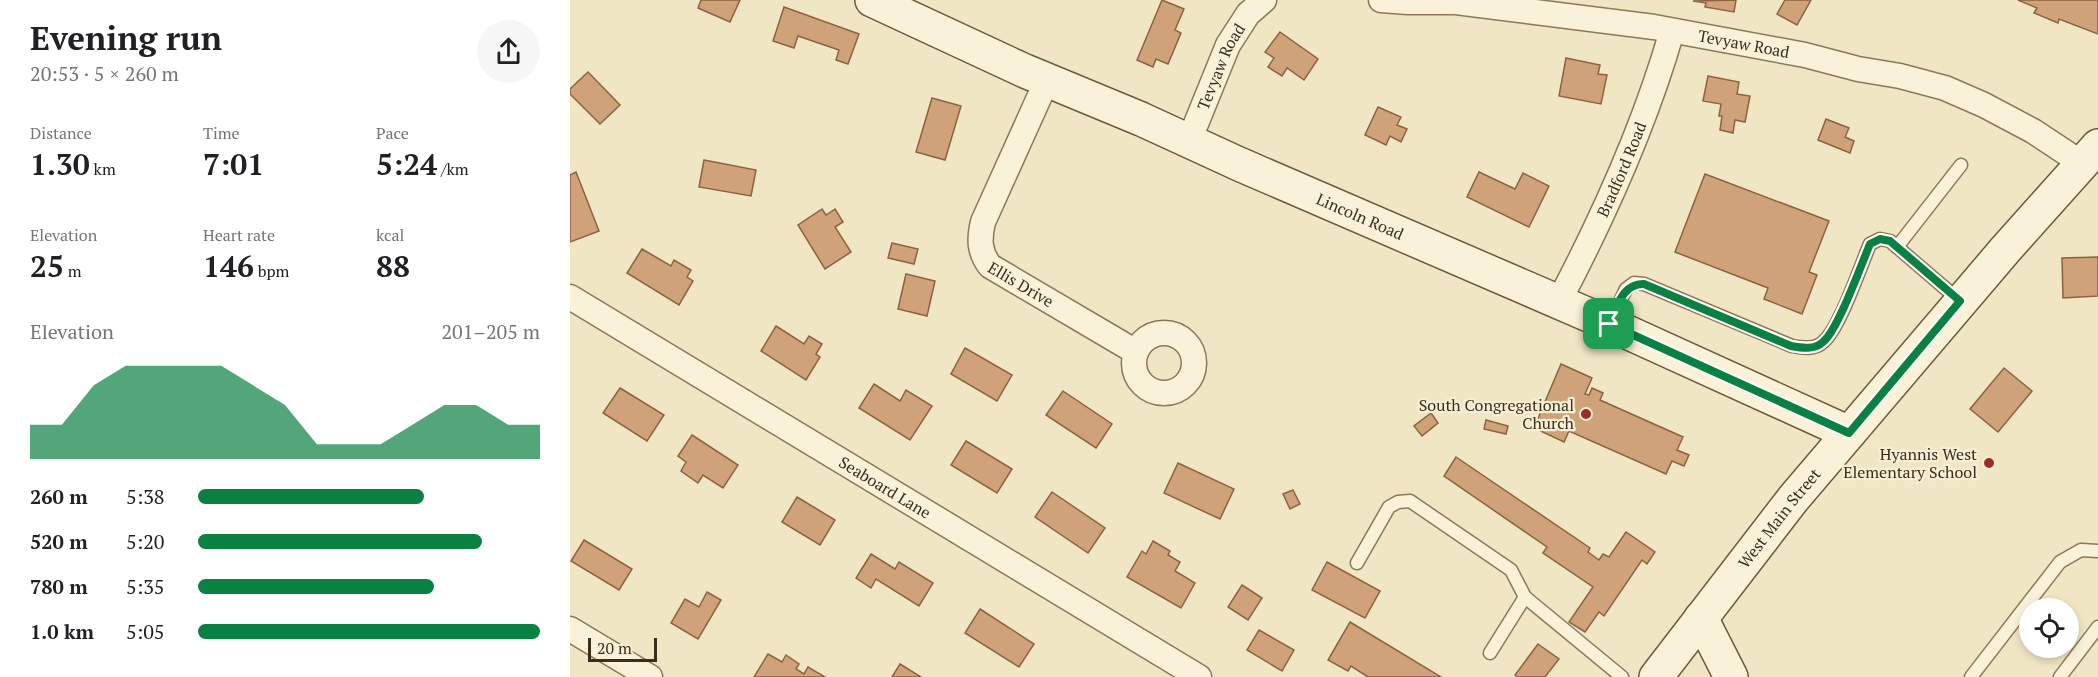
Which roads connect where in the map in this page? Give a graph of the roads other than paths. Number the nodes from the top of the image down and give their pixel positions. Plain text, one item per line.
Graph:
1 (872, 0) edge
2 (1264, 0) edge
3 (1381, 0) edge
4 (1466, 2) edge
5 (1672, 31) junction
6 (1047, 80) junction
7 (1189, 141) junction
8 (2093, 163) edge
9 (1961, 165) dead end
10 (1898, 247) junction
11 (570, 297) edge
12 (1960, 301) junction
13 (1558, 303) junction
14 (1609, 324) junction
15 (1136, 352) dead end
16 (1849, 433) junction
17 (2098, 551) edge
18 (1357, 563) dead end
19 (1526, 597) junction
20 (1701, 618) junction
21 (2098, 627) edge
22 (570, 630) edge
23 (1490, 653) dead end
24 (650, 677) edge
25 (1199, 677) edge
26 (1622, 677) edge
27 (1656, 677) edge
28 (1731, 677) edge
29 (1971, 677) edge
30 (2060, 677) edge

1 - 6 street, Lincoln Road
2 - 7 street, Tevyaw Road
3 - 4 street, Tevyaw Road
4 - 5 street, Tevyaw Road
5 - 8 street, Tevyaw Road
5 - 13 street, Bradford Road
6 - 7 street, Lincoln Road
6 - 15 street, Ellis Drive
7 - 13 street, Lincoln Road
8 - 12 street, West Main Street
9 - 10 lane
10 - 12 lane
10 - 14 lane
11 - 25 street, Seaboard Lane
12 - 16 street, West Main Street
13 - 14 street, Lincoln Road
14 - 16 street, Lincoln Road
16 - 20 street, West Main Street
17 - 29 lane
18 - 19 lane
19 - 23 lane
19 - 26 lane
20 - 27 street, West Main Street
20 - 28 street
21 - 30 lane
22 - 24 street

